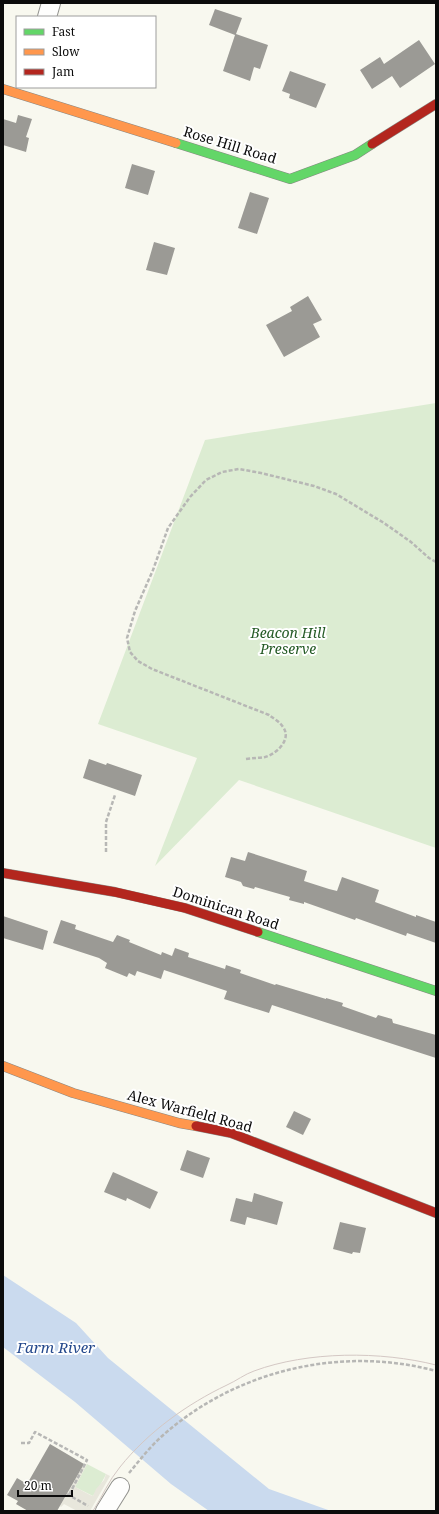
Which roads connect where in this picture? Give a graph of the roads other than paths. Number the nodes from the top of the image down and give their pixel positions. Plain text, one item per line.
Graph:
1 (51, 3) edge
2 (47, 16) edge
3 (3, 89) edge
4 (22, 91) edge
5 (436, 104) edge
6 (3, 873) edge
7 (436, 991) edge
8 (3, 1066) edge
9 (436, 1213) edge
10 (120, 1487) dead end
11 (98, 1509) edge

1 - 2 street
3 - 4 street, Rose Hill Road
4 - 5 street, Rose Hill Road
6 - 7 street, Dominican Road
8 - 9 street, Alex Warfield Road
10 - 11 street

